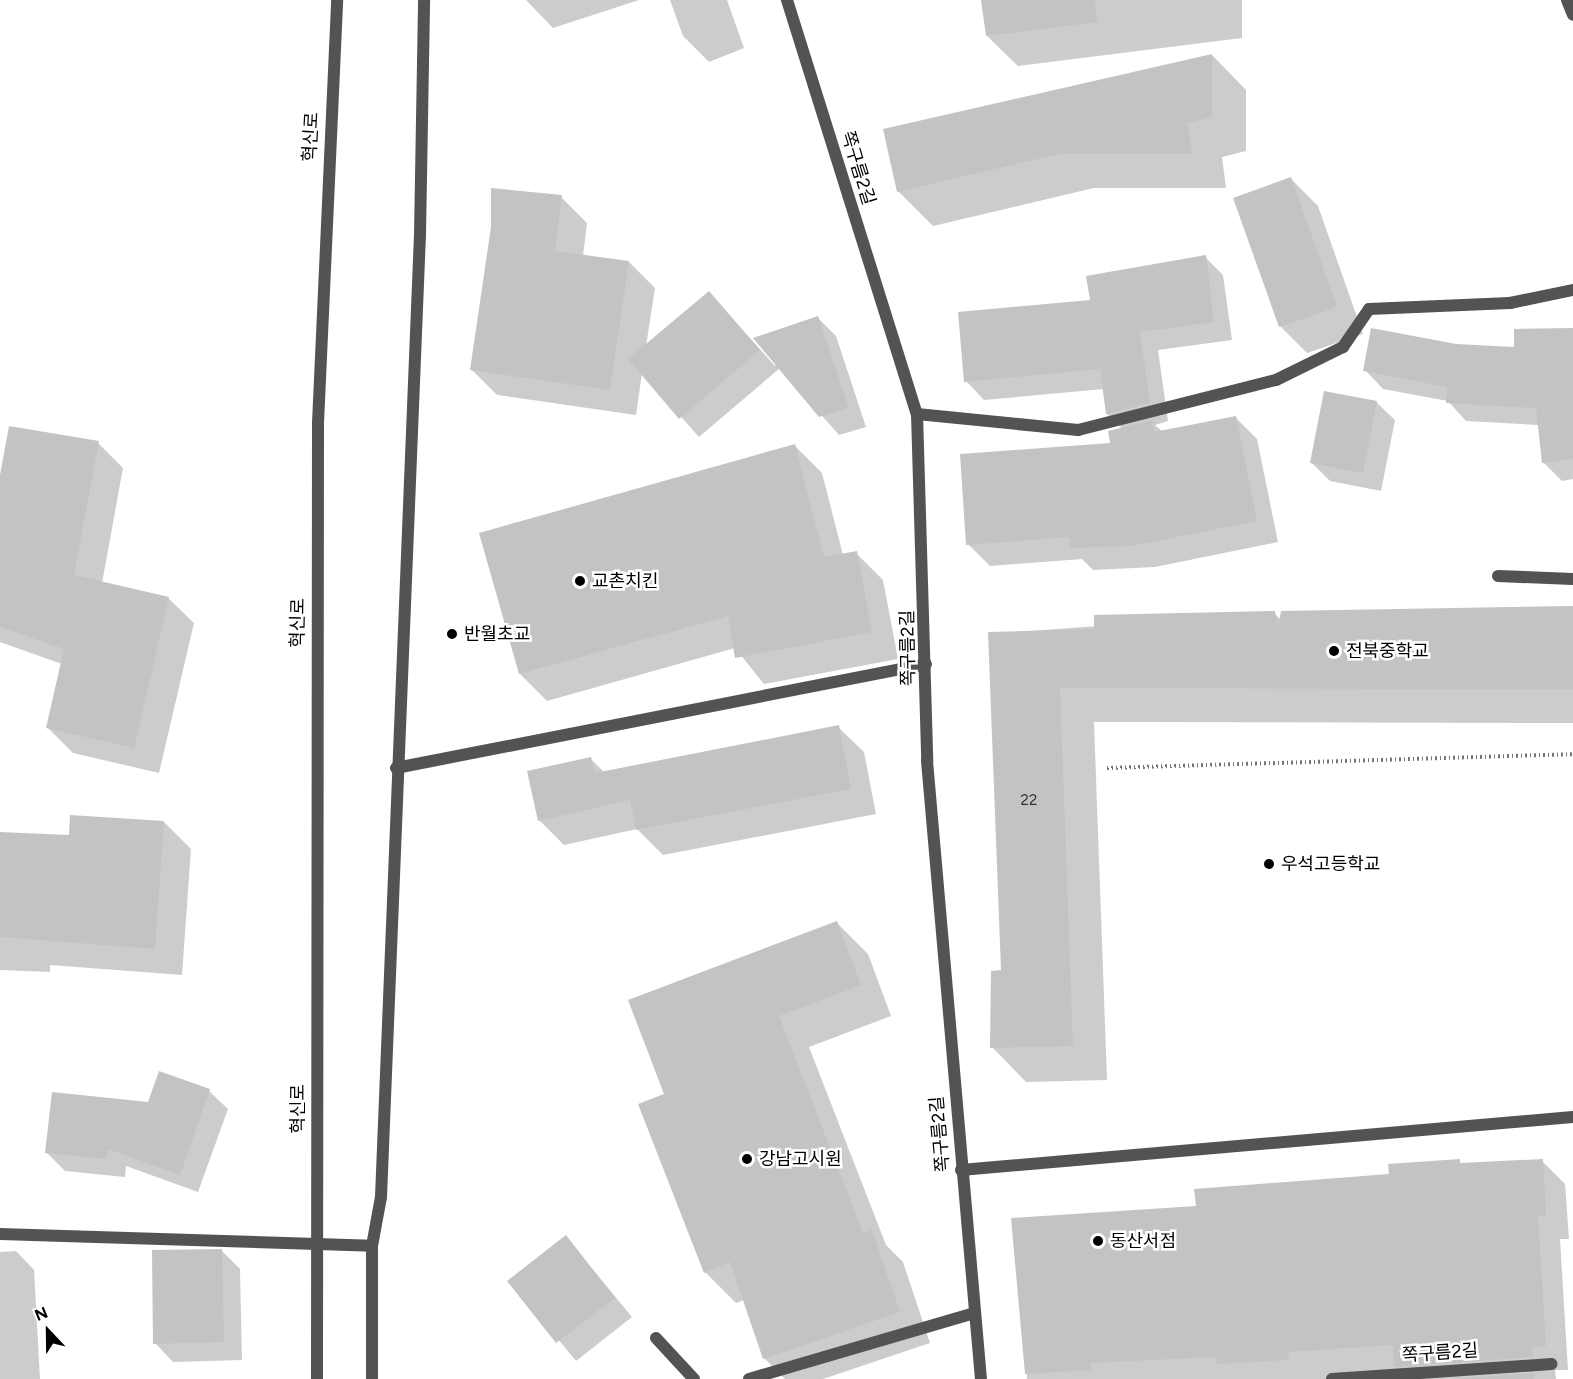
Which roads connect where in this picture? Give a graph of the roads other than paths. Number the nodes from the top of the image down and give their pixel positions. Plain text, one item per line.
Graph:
1 (337, 0) edge
2 (424, 0) edge
3 (787, 0) edge
4 (1567, 0) edge
5 (1573, 15) edge
6 (1573, 290) edge
7 (916, 414) junction
8 (1498, 576) dead end
9 (1573, 579) edge
10 (926, 664) junction
11 (396, 768) junction
12 (1573, 1117) edge
13 (960, 1170) junction
14 (0, 1234) edge
15 (372, 1246) junction
16 (318, 1247) junction
17 (974, 1313) junction
18 (657, 1338) dead end
19 (1551, 1364) dead end
20 (317, 1379) edge
21 (372, 1379) edge
22 (693, 1379) edge
23 (749, 1379) edge
24 (981, 1379) edge
25 (1332, 1379) edge

1 - 16 street, 혁신로
2 - 11 street
3 - 7 street, 쪽구름2길
4 - 5 street
6 - 7 street
7 - 10 street, 쪽구름2길
8 - 9 street
10 - 11 street
10 - 13 street, 쪽구름2길
11 - 15 street
12 - 13 street
13 - 17 street, 쪽구름2길
14 - 16 street
15 - 16 street
15 - 21 street
16 - 20 street, 혁신로
17 - 23 street
17 - 24 street, 쪽구름2길
18 - 22 street
19 - 25 street, 쪽구름2길

